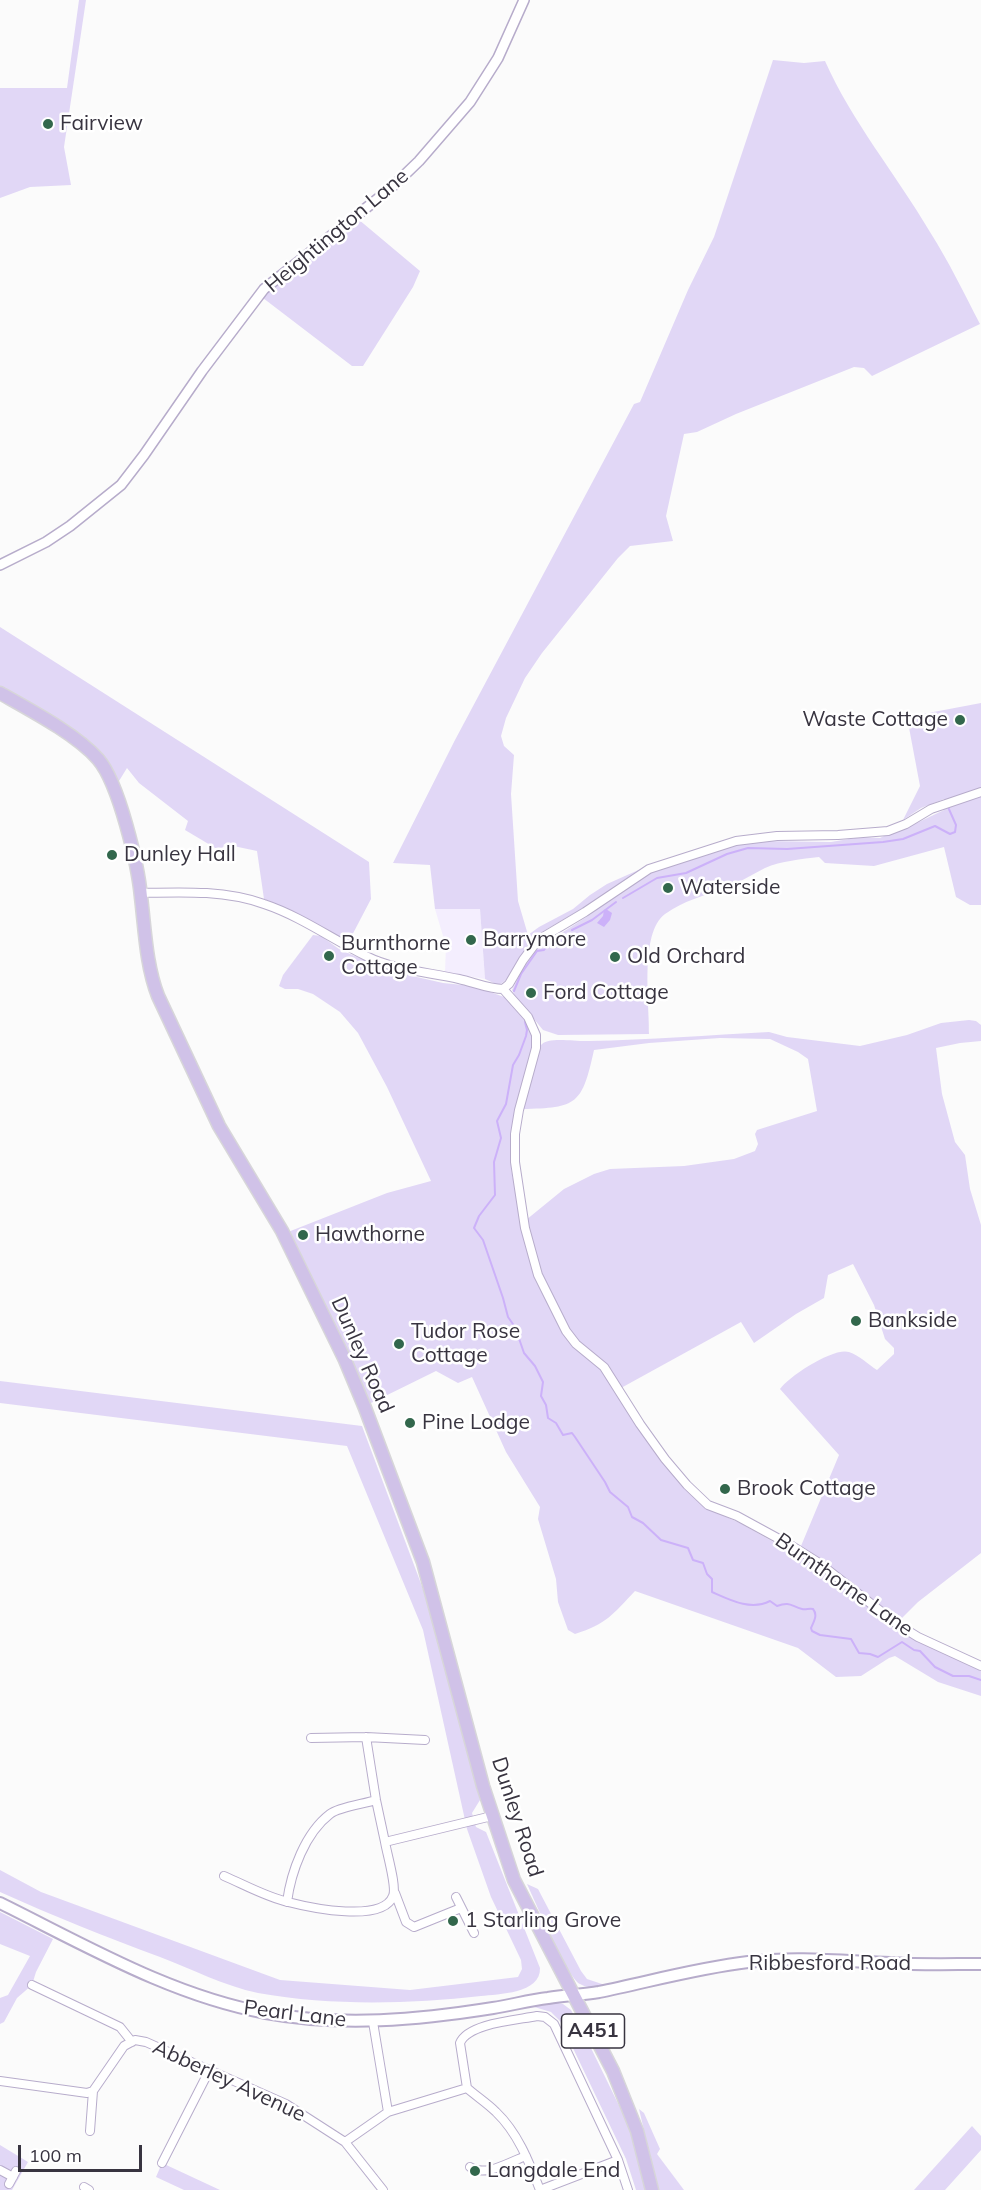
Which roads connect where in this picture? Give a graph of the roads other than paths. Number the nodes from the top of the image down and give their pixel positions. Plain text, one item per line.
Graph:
1 (524, 0) edge
2 (0, 565) edge
3 (0, 693) edge
4 (981, 792) edge
5 (141, 892) junction
6 (503, 989) junction
7 (981, 1666) edge
8 (366, 1737) junction
9 (311, 1738) dead end
10 (425, 1740) dead end
11 (375, 1800) junction
12 (492, 1816) junction
13 (385, 1842) junction
14 (224, 1876) dead end
15 (395, 1893) junction
16 (456, 1897) dead end
17 (287, 1902) junction
18 (0, 1903) edge
19 (461, 1908) junction
20 (474, 1933) dead end
21 (981, 1964) edge
22 (32, 1985) dead end
23 (574, 1995) junction
24 (374, 2022) junction
25 (132, 2042) junction
26 (210, 2069) junction
27 (0, 2081) edge
28 (467, 2088) junction
29 (93, 2091) junction
30 (388, 2112) junction
31 (90, 2131) dead end
32 (345, 2142) junction
33 (526, 2156) junction
34 (618, 2160) junction
35 (162, 2163) dead end
36 (470, 2167) dead end
37 (0, 2170) edge
38 (12, 2177) dead end
39 (383, 2190) edge
40 (540, 2190) edge
41 (628, 2190) edge
42 (652, 2190) edge

1 - 2 street, Heightington Lane
3 - 5 main road, Dunley Road / A451
4 - 6 street
5 - 6 street
5 - 12 main road, Dunley Road / A451
6 - 7 street, Burnthorne Lane
8 - 9 street
8 - 10 street
8 - 11 street
11 - 13 street
11 - 17 street
12 - 13 street
12 - 23 main road, Dunley Road / A451
13 - 15 street
14 - 17 street
15 - 17 street
15 - 19 street
16 - 19 street
18 - 24 main road, Pearl Lane
19 - 20 street
21 - 23 main road, Ribbesford Road
22 - 25 street
23 - 24 main road, Pearl Lane
23 - 42 main road, Dunley Road / A451
24 - 30 street
25 - 26 street, Abberley Avenue
25 - 29 street, Abberley Avenue
26 - 32 street, Abberley Avenue
26 - 35 street
27 - 29 street
28 - 30 street
28 - 33 street
28 - 34 street
29 - 31 street
30 - 32 street
32 - 39 street, Abberley Avenue
33 - 36 street
33 - 40 street
34 - 40 street
34 - 41 street
37 - 38 street

